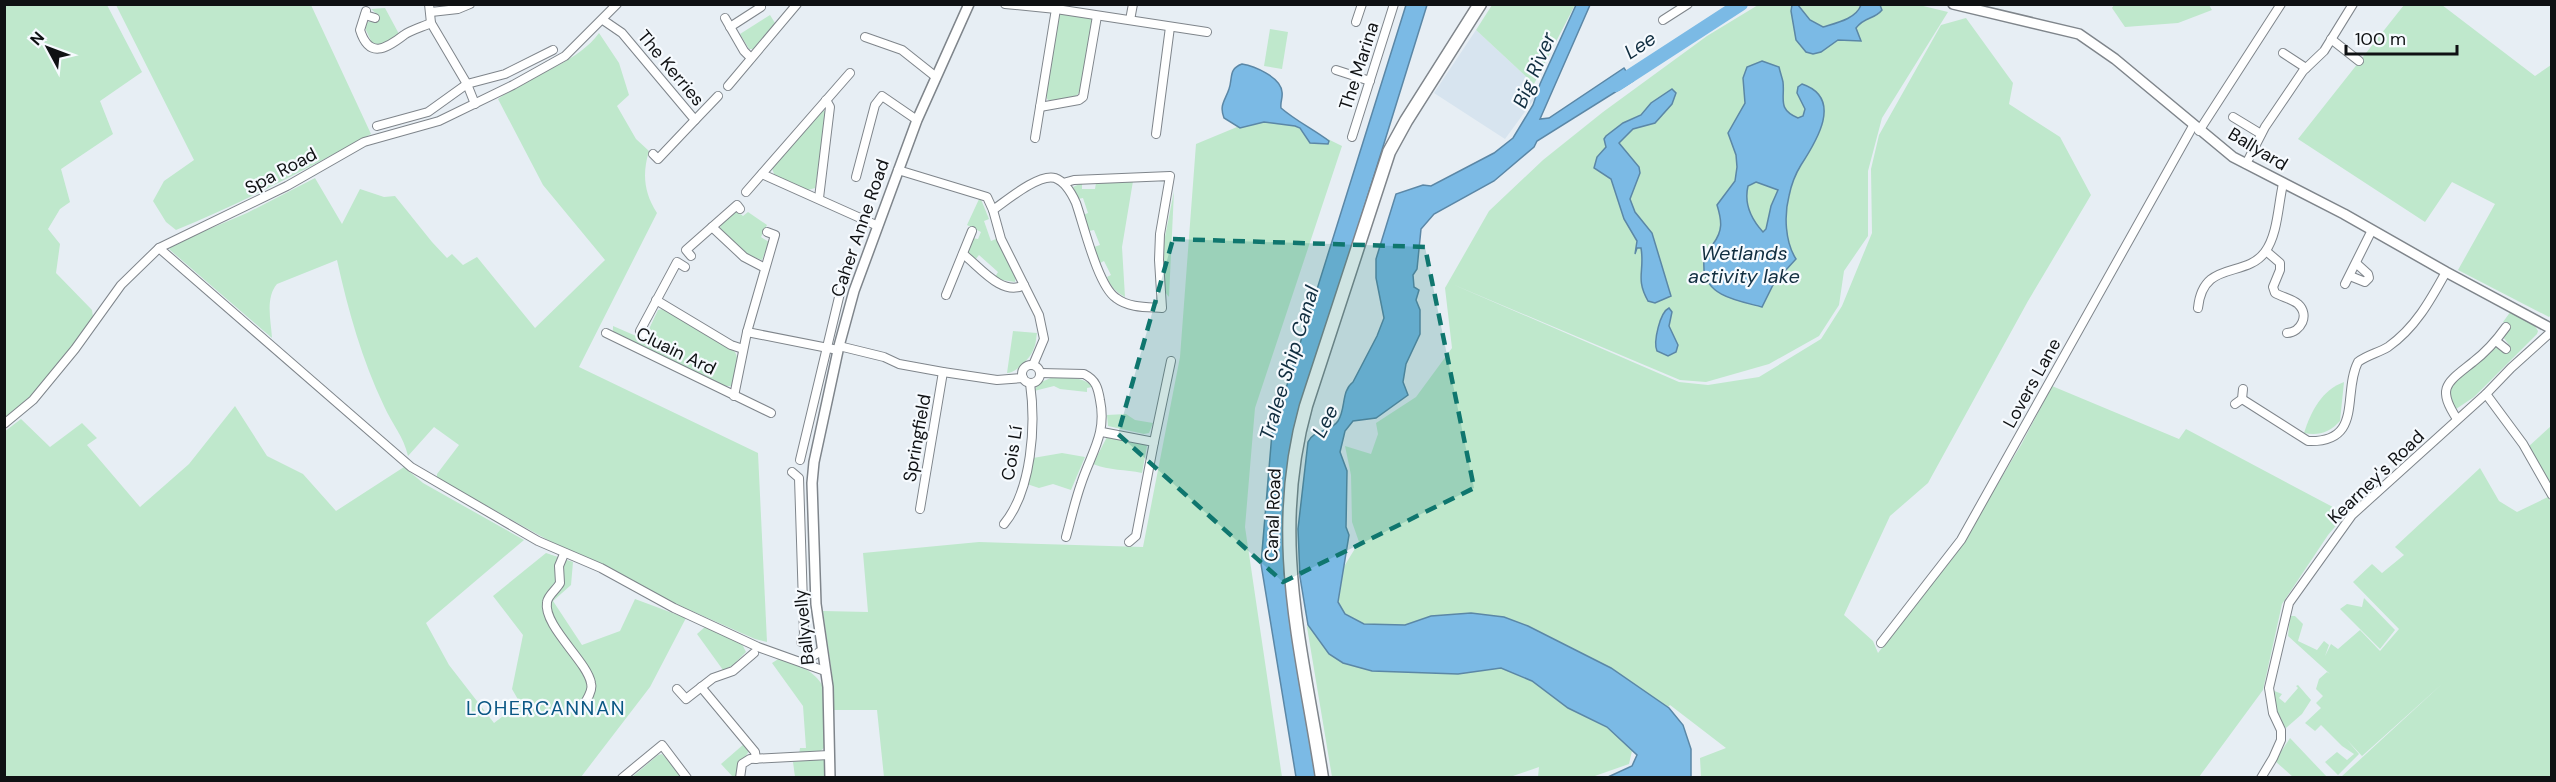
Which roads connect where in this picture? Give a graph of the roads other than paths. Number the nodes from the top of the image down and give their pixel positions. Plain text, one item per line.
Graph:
1 (470, 4) edge
2 (610, 4) edge
3 (617, 4) edge
4 (797, 4) edge
5 (1005, 4) edge
6 (1132, 4) edge
7 (1362, 4) edge
8 (1394, 4) edge
9 (1480, 4) edge
10 (1688, 4) edge
11 (1953, 4) edge
12 (2281, 4) edge
13 (2354, 4) edge
14 (965, 6) edge
15 (762, 7) dead end
16 (430, 8) edge
17 (1056, 9) junction
18 (1097, 16) junction
19 (606, 17) junction
20 (375, 18) dead end
21 (725, 18) dead end
22 (1130, 20) junction
23 (1663, 20) dead end
24 (1356, 22) dead end
25 (431, 23) junction
26 (730, 27) junction
27 (1170, 27) junction
28 (1207, 32) dead end
29 (865, 37) dead end
30 (2331, 39) junction
31 (553, 50) dead end
32 (2283, 53) dead end
33 (751, 58) junction
34 (2359, 61) dead end
35 (2306, 68) junction
36 (1336, 70) dead end
37 (850, 73) dead end
38 (936, 77) junction
39 (1370, 81) junction
40 (467, 84) junction
41 (728, 86) dead end
42 (718, 96) dead end
43 (826, 100) junction
44 (475, 104) junction
45 (1040, 107) junction
46 (2234, 117) dead end
47 (695, 120) junction
48 (917, 120) junction
49 (377, 126) dead end
50 (2196, 128) junction
51 (1156, 134) dead end
52 (2261, 134) junction
53 (1352, 137) dead end
54 (1035, 138) dead end
55 (653, 154) dead end
56 (2246, 164) junction
57 (898, 170) junction
58 (762, 174) junction
59 (856, 177) dead end
60 (1063, 183) junction
61 (2283, 184) junction
62 (746, 192) dead end
63 (819, 198) junction
64 (740, 209) dead end
65 (993, 210) junction
66 (878, 226) junction
67 (712, 227) junction
68 (2372, 230) junction
69 (972, 231) dead end
70 (767, 232) dead end
71 (159, 248) junction
72 (2266, 251) junction
73 (963, 254) junction
74 (691, 256) dead end
75 (2357, 264) junction
76 (685, 267) dead end
77 (765, 268) junction
78 (846, 268) dead end
79 (2445, 272) junction
80 (2350, 276) junction
81 (2345, 284) dead end
82 (1024, 285) junction
83 (946, 295) dead end
84 (656, 300) junction
85 (2189, 304) dead end
86 (2506, 327) dead end
87 (2552, 330) edge
88 (747, 332) junction
89 (606, 333) dead end
90 (2287, 333) dead end
91 (647, 336) dead end
92 (2496, 341) junction
93 (826, 348) junction
94 (838, 348) junction
95 (743, 349) junction
96 (2506, 349) dead end
97 (1171, 361) dead end
98 (1033, 365) junction
99 (943, 372) junction
100 (1040, 373) junction
101 (1026, 380) junction
102 (2242, 388) dead end
103 (2486, 394) junction
104 (734, 396) junction
105 (2242, 399) junction
106 (2235, 404) dead end
107 (771, 413) dead end
108 (2457, 420) junction
109 (4, 424) edge
110 (1102, 432) junction
111 (1154, 442) junction
112 (801, 460) dead end
113 (792, 472) dead end
114 (812, 473) joint
115 (2552, 495) edge
116 (920, 509) dead end
117 (1004, 524) dead end
118 (1066, 537) dead end
119 (1129, 542) dead end
120 (814, 552) junction
121 (801, 553) junction
122 (564, 554) junction
123 (801, 642) dead end
124 (1881, 644) dead end
125 (821, 651) junction
126 (754, 653) dead end
127 (803, 662) junction
128 (825, 671) junction
129 (701, 687) junction
130 (677, 689) dead end
131 (586, 701) dead end
132 (829, 755) junction
133 (756, 759) junction
134 (622, 777) edge
135 (687, 777) edge
136 (740, 777) edge
137 (830, 777) edge
138 (1323, 777) edge
139 (2261, 777) edge

1 - 16 street
2 - 19 street
3 - 19 street, Spa Road
4 - 33 street
5 - 17 street
6 - 22 street
7 - 24 street, The Marina
8 - 39 street, The Marina
9 - 138 main road, Canal Road
10 - 23 street
11 - 50 street, Ballyard
12 - 50 street, Lovers Lane
13 - 30 street
14 - 38 street, Caher Anne Road
15 - 26 street
16 - 25 street
17 - 18 street
17 - 45 street
18 - 22 street
18 - 45 street
19 - 44 street, Spa Road
19 - 47 street, The Kerries
20 - 25 street
21 - 26 street
22 - 27 street
25 - 40 street
26 - 33 street
27 - 28 street
27 - 51 street
29 - 38 street
30 - 34 street
30 - 35 street
31 - 40 street
32 - 35 street
33 - 41 street
35 - 52 street
36 - 39 street
37 - 43 street
38 - 48 street, Caher Anne Road
39 - 53 street, The Marina
40 - 44 street
40 - 49 street
42 - 47 street
43 - 58 street
43 - 63 street
44 - 71 street, Spa Road
45 - 54 street
46 - 52 street
47 - 55 street, The Kerries
48 - 57 street, Caher Anne Road
48 - 59 street
50 - 56 street, Ballyard
50 - 124 street, Lovers Lane
52 - 56 street
56 - 61 street, Ballyard
57 - 65 street
57 - 66 street, Caher Anne Road
58 - 62 street
58 - 63 street
60 - 60 street
60 - 65 street
61 - 68 street, Ballyard
61 - 72 street
63 - 66 street
64 - 67 street
65 - 82 street
66 - 94 street, Caher Anne Road
67 - 74 street
67 - 77 street
68 - 75 street
68 - 79 street, Ballyard
69 - 73 street
70 - 77 street, Cluain Ard
71 - 109 street, Spa Road
71 - 122 street
72 - 85 street
72 - 90 street
73 - 82 street
73 - 83 street
75 - 80 street
75 - 80 street
76 - 84 street, Cluain Ard
77 - 88 street, Cluain Ard
78 - 93 street
79 - 87 street, Ballyard
79 - 105 street
80 - 81 street
82 - 98 street
84 - 91 street, Cluain Ard
84 - 95 street, Cluain Ard
86 - 92 street
87 - 103 street, Kearney's Road
88 - 93 street
88 - 95 street, Cluain Ard
89 - 104 street, Cluain Ard
92 - 96 street
92 - 108 street
93 - 94 street
93 - 112 street
94 - 99 street
94 - 114 street, Caher Anne Road
95 - 104 street, Cluain Ard
97 - 111 street
98 - 100 street
98 - 101 street
99 - 101 street
99 - 116 street, Springfield
100 - 101 street
100 - 110 street
101 - 117 street, Cois Lí
102 - 105 street
103 - 108 street, Kearney's Road
103 - 115 street
104 - 107 street, Cluain Ard
105 - 106 street
108 - 139 street, Kearney's Road
110 - 111 street
110 - 118 street
111 - 119 street
113 - 121 street
114 - 120 street, Ballyvelly
120 - 121 street
120 - 125 street, Ballyvelly
121 - 123 street
122 - 127 street
122 - 131 street
125 - 127 street
125 - 128 street, Ballyvelly
126 - 129 street
127 - 128 street
128 - 132 street, Ballyvelly
129 - 130 street
129 - 133 street
132 - 133 street
132 - 137 street, Ballyvelly
133 - 136 street
134 - 135 street

